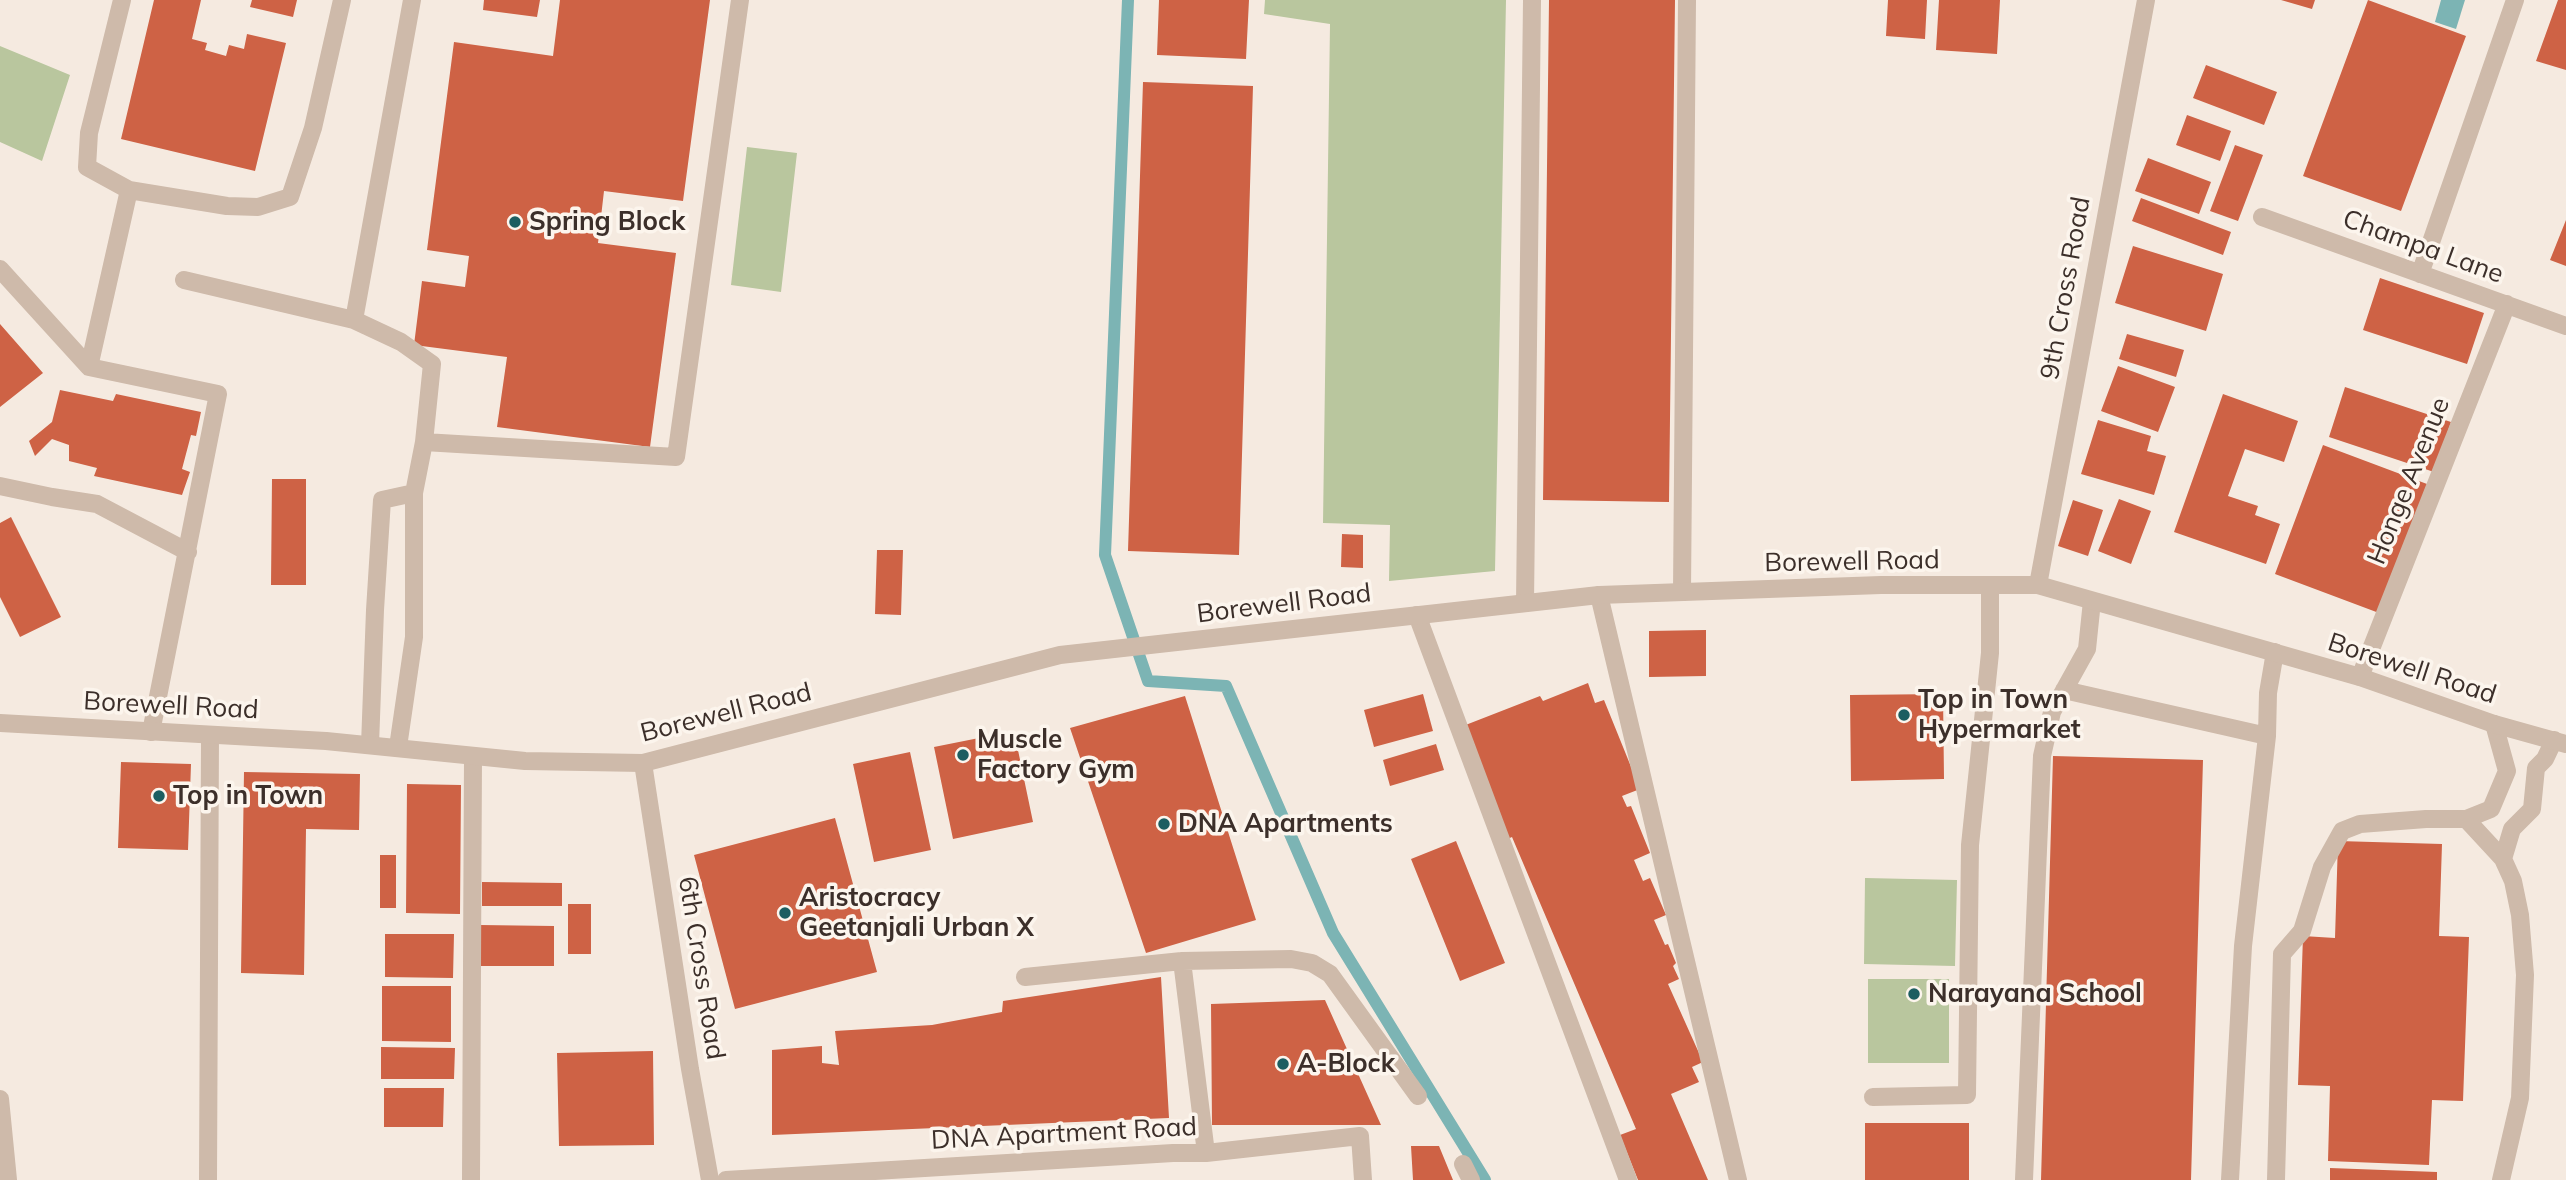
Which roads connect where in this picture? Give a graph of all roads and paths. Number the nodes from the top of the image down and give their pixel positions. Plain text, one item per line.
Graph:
1 (121, 0) edge
2 (342, 0) edge
3 (412, 0) edge
4 (740, 0) edge
5 (1532, 0) edge
6 (1687, 0) edge
7 (2146, 0) edge
8 (2515, 0) edge
9 (129, 190) junction
10 (2262, 217) dead end
11 (0, 269) edge
12 (2420, 274) junction
13 (184, 280) dead end
14 (2507, 304) junction
15 (354, 320) junction
16 (2566, 326) edge
17 (89, 367) junction
18 (424, 442) junction
19 (0, 486) edge
20 (414, 493) junction
21 (188, 552) junction
22 (2038, 585) junction
23 (1990, 587) junction
24 (1682, 592) junction
25 (1599, 595) junction
26 (2092, 601) junction
27 (1525, 603) junction
28 (1417, 615) junction
29 (2275, 652) junction
30 (2360, 677) junction
31 (2064, 690) junction
32 (0, 723) edge
33 (2494, 724) junction
34 (151, 732) junction
35 (210, 735) junction
36 (2267, 736) junction
37 (2560, 742) edge
38 (370, 745) junction
39 (398, 747) junction
40 (473, 756) junction
41 (643, 763) junction
42 (2466, 819) junction
43 (2503, 859) junction
44 (1182, 961) junction
45 (1024, 977) dead end
46 (1418, 1096) dead end
47 (1873, 1097) dead end
48 (0, 1099) edge
49 (1206, 1153) junction
50 (1463, 1164) dead end
51 (8, 1180) edge
52 (208, 1180) edge
53 (471, 1180) edge
54 (710, 1180) edge
55 (726, 1180) edge
56 (1363, 1180) edge
57 (1471, 1180) edge
58 (1628, 1180) edge
59 (1738, 1180) edge
60 (2024, 1180) edge
61 (2230, 1180) edge
62 (2276, 1180) edge
63 (2501, 1180) edge

1 - 9 street
2 - 9 street
3 - 15 street
4 - 18 street
5 - 27 street
6 - 24 street
7 - 22 street, 9th Cross Road
8 - 12 street
9 - 17 street
10 - 12 street, Champa Lane
11 - 17 street
12 - 14 street, Champa Lane
13 - 15 street
14 - 16 street, Champa Lane
14 - 30 street, Honge Avenue
15 - 18 street
17 - 21 street
18 - 20 street
19 - 21 street
20 - 38 street
20 - 39 street
21 - 34 street
22 - 23 street, Borewell Road
22 - 26 street, Borewell Road
23 - 24 street, Borewell Road
23 - 47 street
24 - 25 street, Borewell Road
25 - 27 street, Borewell Road
25 - 59 street
26 - 29 street, Borewell Road
26 - 31 street
27 - 28 street, Borewell Road
28 - 41 street, Borewell Road
28 - 58 street
29 - 30 street, Borewell Road
29 - 36 street
30 - 33 street, Borewell Road
31 - 36 street
31 - 60 street
32 - 34 street, Borewell Road
33 - 37 street, Borewell Road
33 - 42 street
34 - 35 street, Borewell Road
35 - 38 street, Borewell Road
35 - 52 street
36 - 61 street
37 - 43 street
38 - 39 street, Borewell Road
39 - 40 street, Borewell Road
40 - 41 street, Borewell Road
40 - 53 street
41 - 54 street, 6th Cross Road
42 - 43 street
42 - 62 street
43 - 63 street
44 - 45 street
44 - 46 street
44 - 49 street
48 - 51 street
49 - 55 street, DNA Apartment Road
49 - 56 street, DNA Apartment Road
50 - 57 street

